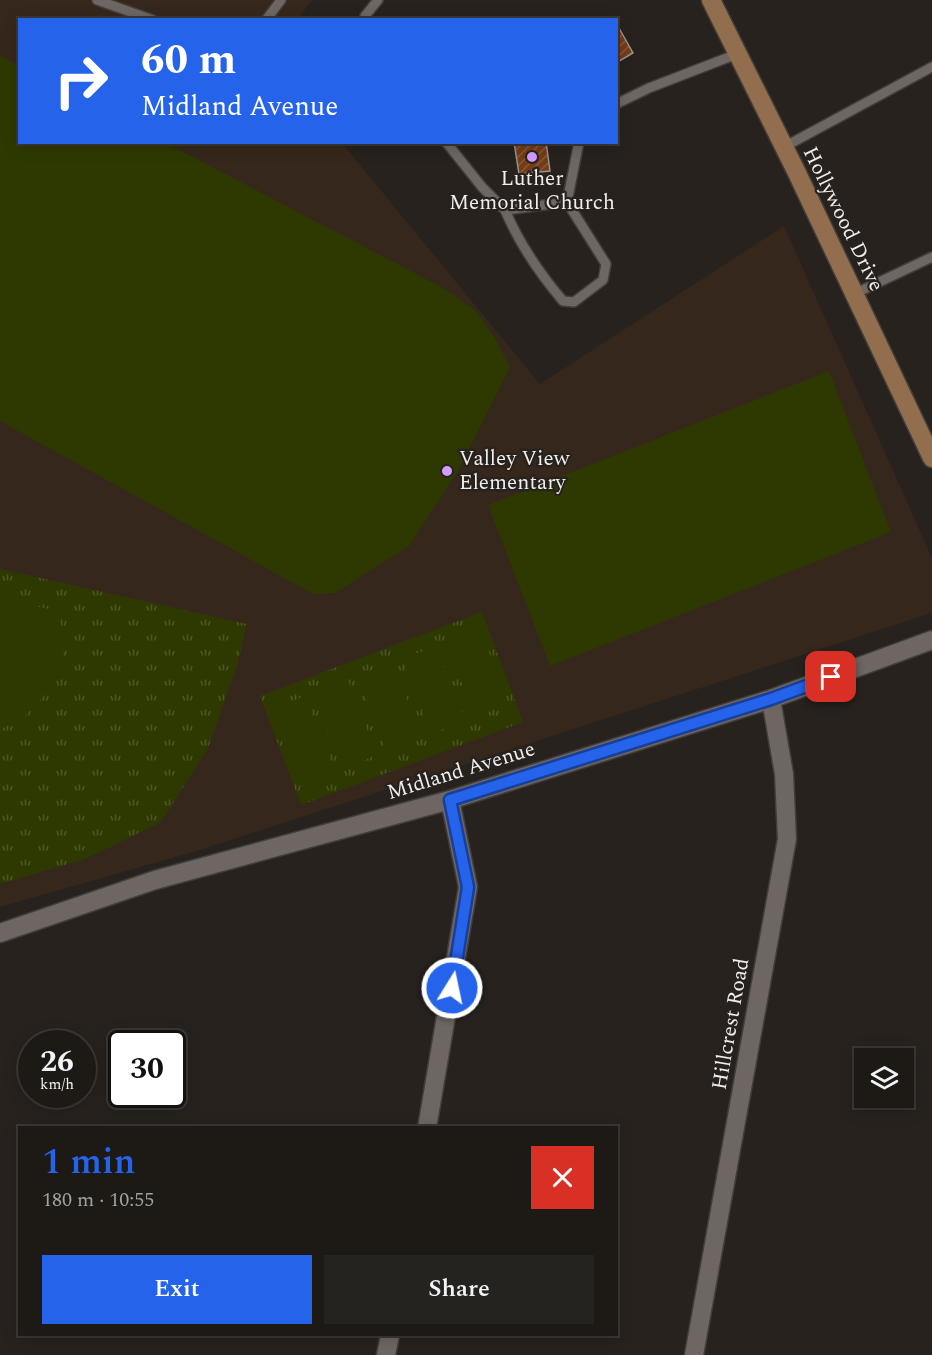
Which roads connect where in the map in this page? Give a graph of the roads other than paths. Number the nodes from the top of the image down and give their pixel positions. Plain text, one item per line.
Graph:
1 (97, 0) edge
2 (281, 0) edge
3 (378, 0) edge
4 (711, 0) edge
5 (147, 18) edge
6 (268, 18) edge
7 (365, 18) edge
8 (737, 54) junction
9 (932, 67) edge
10 (618, 103) edge
11 (448, 144) edge
12 (579, 144) edge
13 (784, 147) junction
14 (567, 202) junction
15 (505, 210) junction
16 (932, 257) edge
17 (854, 294) junction
18 (932, 458) edge
19 (932, 640) edge
20 (771, 699) junction
21 (450, 800) junction
22 (0, 933) edge
23 (427, 1126) edge
24 (390, 1336) edge
25 (386, 1355) edge
26 (694, 1355) edge

1 - 5 lane
2 - 6 lane
3 - 7 lane
4 - 8 main road, Hollywood Drive
8 - 10 lane
8 - 13 main road, Hollywood Drive
9 - 13 lane
11 - 15 lane
12 - 14 lane
13 - 17 main road, Hollywood Drive
14 - 15 lane
14 - 15 lane
16 - 17 lane
17 - 18 main road, Hollywood Drive
19 - 20 street, Midland Avenue
20 - 21 street, Midland Avenue
20 - 26 street, Hillcrest Road
21 - 22 street, Midland Avenue
21 - 23 street
24 - 25 street

